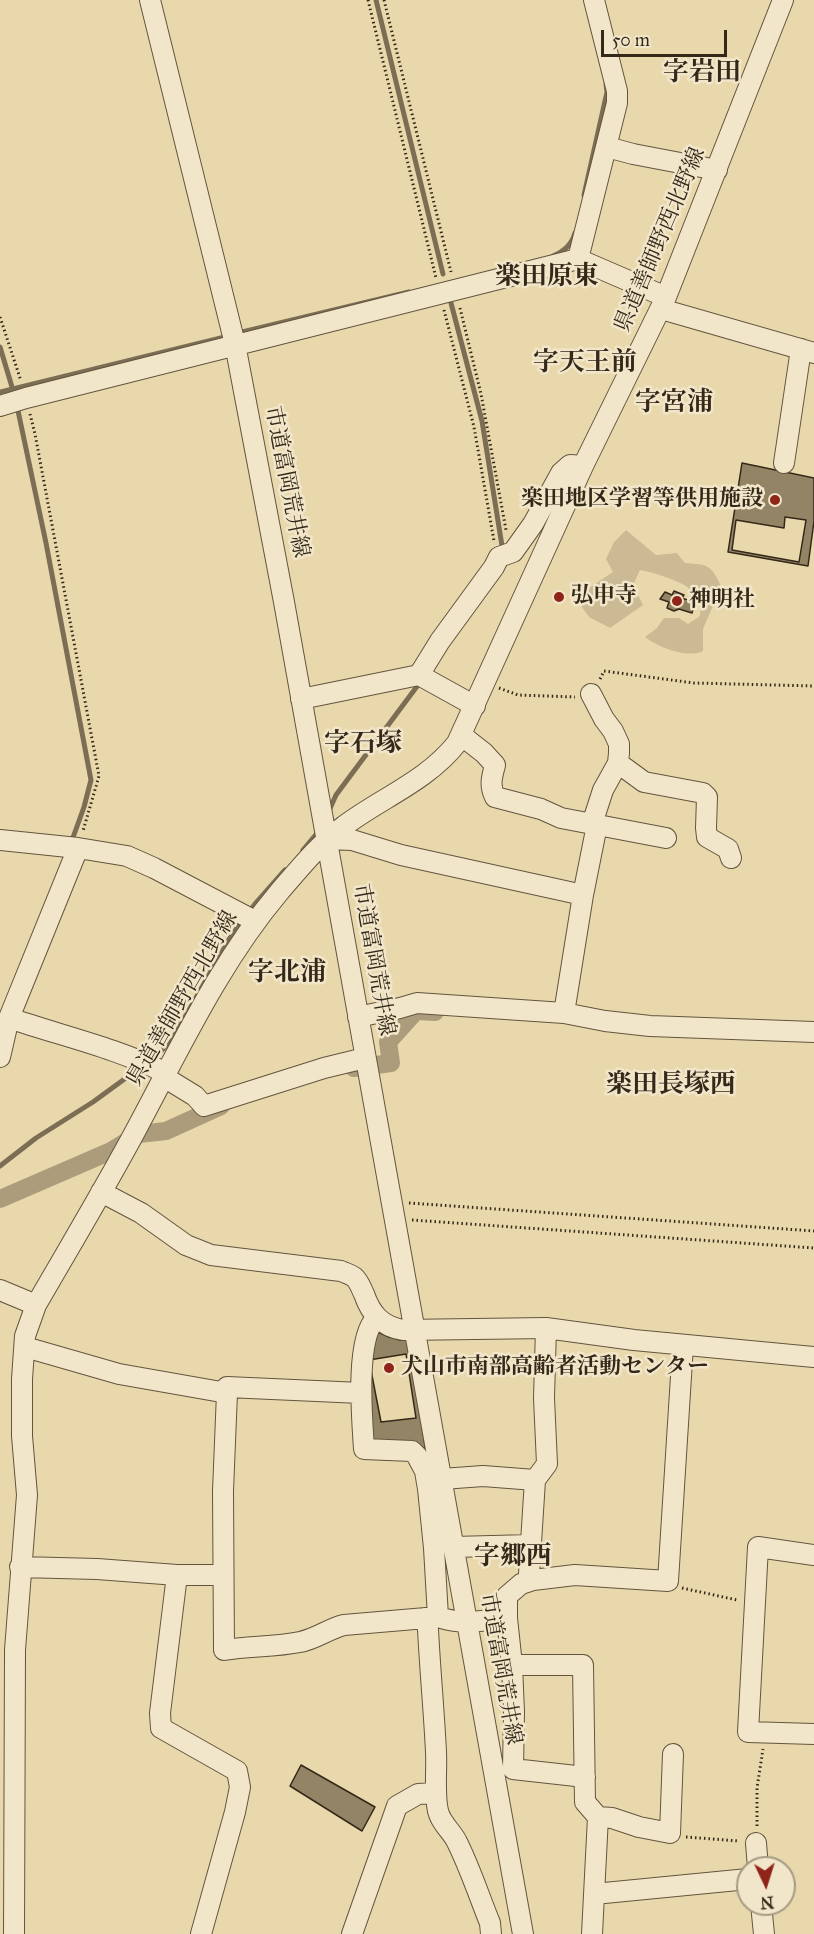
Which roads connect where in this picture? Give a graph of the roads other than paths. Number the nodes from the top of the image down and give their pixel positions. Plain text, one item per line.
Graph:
1 (150, 0) edge
2 (594, 0) edge
3 (783, 0) edge
4 (607, 147) junction
5 (717, 170) junction
6 (578, 259) junction
7 (664, 303) junction
8 (232, 335) junction
9 (808, 351) edge
10 (3, 405) edge
11 (784, 463) dead end
12 (583, 466) junction
13 (419, 675) junction
14 (591, 694) road end
15 (302, 699) junction
16 (475, 706) junction
17 (461, 735) junction
18 (618, 763) junction
19 (595, 824) junction
20 (666, 838) dead end
21 (327, 839) junction
22 (0, 840) edge
23 (70, 848) junction
24 (731, 858) dead end
25 (583, 895) junction
26 (248, 916) junction
27 (564, 1013) junction
28 (358, 1017) junction
29 (9, 1018) junction
30 (814, 1032) edge
31 (0, 1057) edge
32 (366, 1064) junction
33 (165, 1075) junction
34 (101, 1192) junction
35 (0, 1290) edge
36 (36, 1305) junction
37 (376, 1318) junction
38 (546, 1328) junction
39 (415, 1329) junction
40 (683, 1345) junction
41 (25, 1347) junction
42 (814, 1357) edge
43 (222, 1392) junction
44 (361, 1393) junction
45 (442, 1479) junction
46 (536, 1480) junction
47 (531, 1545) junction
48 (453, 1547) junction
49 (814, 1555) edge
50 (20, 1567) junction
51 (177, 1575) junction
52 (223, 1575) junction
53 (533, 1580) junction
54 (431, 1617) junction
55 (507, 1618) junction
56 (467, 1623) junction
57 (7, 1649) edge
58 (512, 1665) junction
59 (814, 1734) edge
60 (673, 1754) dead end
61 (503, 1771) junction
62 (585, 1777) junction
63 (7, 1782) edge
64 (435, 1793) junction
65 (598, 1817) junction
66 (756, 1843) road end
67 (757, 1856) edge
68 (736, 1880) edge
69 (594, 1894) junction
70 (762, 1916) edge
71 (14, 1934) edge
72 (201, 1934) edge
73 (352, 1934) edge
74 (491, 1934) edge
75 (523, 1934) edge
76 (592, 1934) edge
77 (764, 1934) edge

1 - 8 street, 市道富岡荒井線
2 - 4 street
3 - 5 street, 県道善師野西北野線
4 - 5 street
4 - 6 street
5 - 7 street, 県道善師野西北野線
6 - 7 street
6 - 8 street
7 - 9 street
7 - 12 street, 県道善師野西北野線
8 - 10 street
8 - 15 street, 市道富岡荒井線
9 - 11 street
12 - 13 street
12 - 16 street, 県道善師野西北野線
13 - 15 street
13 - 16 street
14 - 18 street
15 - 21 street, 市道富岡荒井線
16 - 17 street, 県道善師野西北野線
17 - 19 street
17 - 21 street, 県道善師野西北野線
18 - 19 street
18 - 24 street
19 - 20 street
19 - 25 street
21 - 25 street
21 - 26 street, 県道善師野西北野線
21 - 28 street, 市道富岡荒井線
22 - 23 street
23 - 26 street
23 - 29 street
25 - 27 street
26 - 33 street, 県道善師野西北野線
27 - 28 street
27 - 30 street
28 - 32 street, 市道富岡荒井線
29 - 31 street
29 - 33 street
32 - 33 street
32 - 39 street, 市道富岡荒井線
33 - 34 street, 県道善師野西北野線
34 - 36 street, 県道善師野西北野線
34 - 37 street
35 - 36 street
36 - 41 street, 県道善師野西北野線
37 - 39 street
37 - 44 street
38 - 39 street
38 - 40 street
38 - 46 street
39 - 45 street, 市道富岡荒井線
40 - 42 street
40 - 53 street
41 - 43 street
41 - 50 street, 県道善師野西北野線
43 - 44 street
43 - 52 street
44 - 54 street
45 - 46 street
45 - 48 street, 市道富岡荒井線
46 - 47 street
47 - 48 street
47 - 53 street
48 - 56 street, 市道富岡荒井線
49 - 59 street
50 - 51 street
50 - 57 street, 県道善師野西北野線
51 - 52 street
51 - 72 street
52 - 54 street
53 - 55 street
54 - 56 street
54 - 64 street
55 - 56 street
55 - 58 street
56 - 61 street, 市道富岡荒井線
57 - 63 street, 県道善師野西北野線
58 - 61 street
58 - 62 street
60 - 65 street
61 - 62 street
61 - 75 street, 市道富岡荒井線
62 - 65 street
63 - 71 street, 県道善師野西北野線
64 - 73 street
64 - 74 street
65 - 69 street
66 - 67 street
68 - 69 street
69 - 76 street
70 - 77 street

